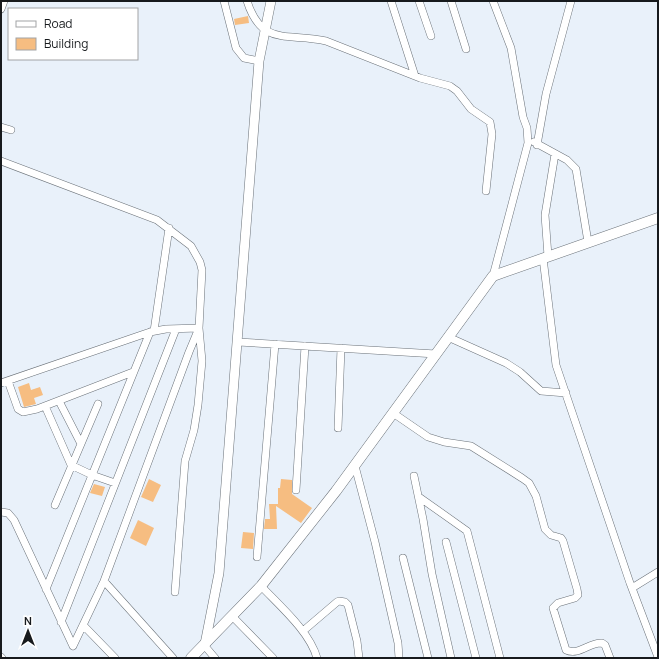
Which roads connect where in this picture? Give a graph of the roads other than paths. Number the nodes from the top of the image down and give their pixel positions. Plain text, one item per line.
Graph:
1 (4, 1) edge
2 (224, 1) edge
3 (247, 1) edge
4 (271, 1) edge
5 (391, 1) edge
6 (419, 1) edge
7 (451, 1) edge
8 (493, 1) edge
9 (571, 1) edge
10 (1, 9) edge
11 (264, 29) junction
12 (430, 36) dead end
13 (466, 49) dead end
14 (259, 61) junction
15 (415, 76) junction
16 (1, 126) edge
17 (11, 130) dead end
18 (528, 136) junction
19 (537, 145) junction
20 (555, 154) junction
21 (1, 161) edge
22 (486, 191) dead end
23 (658, 218) edge
24 (170, 228) junction
25 (588, 242) junction
26 (546, 257) junction
27 (493, 276) junction
28 (199, 328) junction
29 (176, 329) junction
30 (152, 332) junction
31 (448, 337) junction
32 (238, 342) junction
33 (276, 344) junction
34 (305, 346) junction
35 (341, 348) junction
36 (436, 354) junction
37 (133, 372) junction
38 (4, 382) edge
39 (566, 393) junction
40 (59, 401) junction
41 (98, 404) dead end
42 (45, 406) junction
43 (393, 413) junction
44 (338, 428) dead end
45 (80, 442) junction
46 (71, 465) junction
47 (355, 466) junction
48 (92, 475) junction
49 (414, 476) dead end
50 (115, 483) junction
51 (296, 490) dead end
52 (419, 497) junction
53 (55, 505) dead end
54 (1, 512) edge
55 (446, 542) dead end
56 (257, 558) dead end
57 (403, 558) dead end
58 (658, 572) edge
59 (104, 581) junction
60 (261, 586) junction
61 (632, 588) junction
62 (46, 589) junction
63 (175, 592) dead end
64 (232, 616) junction
65 (61, 622) junction
66 (83, 625) junction
67 (303, 631) junction
68 (204, 645) junction
69 (580, 651) junction
70 (658, 657) edge
71 (115, 658) edge
72 (173, 658) edge
73 (191, 658) edge
74 (215, 658) edge
75 (274, 658) edge
76 (317, 658) edge
77 (359, 658) edge
78 (399, 658) edge
79 (428, 658) edge
80 (451, 658) edge
81 (476, 658) edge
82 (500, 658) edge
83 (571, 658) edge
84 (610, 658) edge

1 - 10 street
2 - 14 street
3 - 11 street
4 - 11 street
5 - 15 street
6 - 12 street
7 - 13 street
8 - 18 street
9 - 19 street
11 - 14 street
11 - 15 street
14 - 32 street
15 - 22 street
16 - 17 street
18 - 19 street
18 - 27 street
19 - 20 street
20 - 25 street
20 - 26 street
21 - 24 street
23 - 25 main road
24 - 28 street
24 - 30 street
25 - 26 main road
26 - 27 main road
26 - 39 street
27 - 31 main road
28 - 29 street
28 - 59 street
28 - 63 street
29 - 30 street
29 - 50 street
30 - 37 street
30 - 38 street
31 - 36 main road
31 - 39 street
32 - 33 street
32 - 68 street
33 - 34 street
33 - 56 street
34 - 35 street
34 - 51 street
35 - 36 street
35 - 44 street
36 - 43 main road
37 - 40 street
37 - 48 street
38 - 42 street
39 - 61 street
40 - 42 street
40 - 45 street
41 - 45 street
42 - 46 street
43 - 47 main road
43 - 69 street
45 - 46 street
46 - 48 street
46 - 53 street
47 - 60 main road
47 - 78 street
48 - 50 street
48 - 62 street
49 - 52 street
50 - 65 street
52 - 80 street
52 - 82 street
54 - 62 street
55 - 81 street
57 - 79 street
58 - 61 street
59 - 66 street
59 - 72 street
60 - 64 main road
60 - 67 street
61 - 70 street
62 - 65 street
64 - 68 main road
64 - 75 street
65 - 66 street
66 - 71 street
67 - 76 street
67 - 77 street
68 - 73 main road
68 - 74 street
69 - 83 street
69 - 84 street

